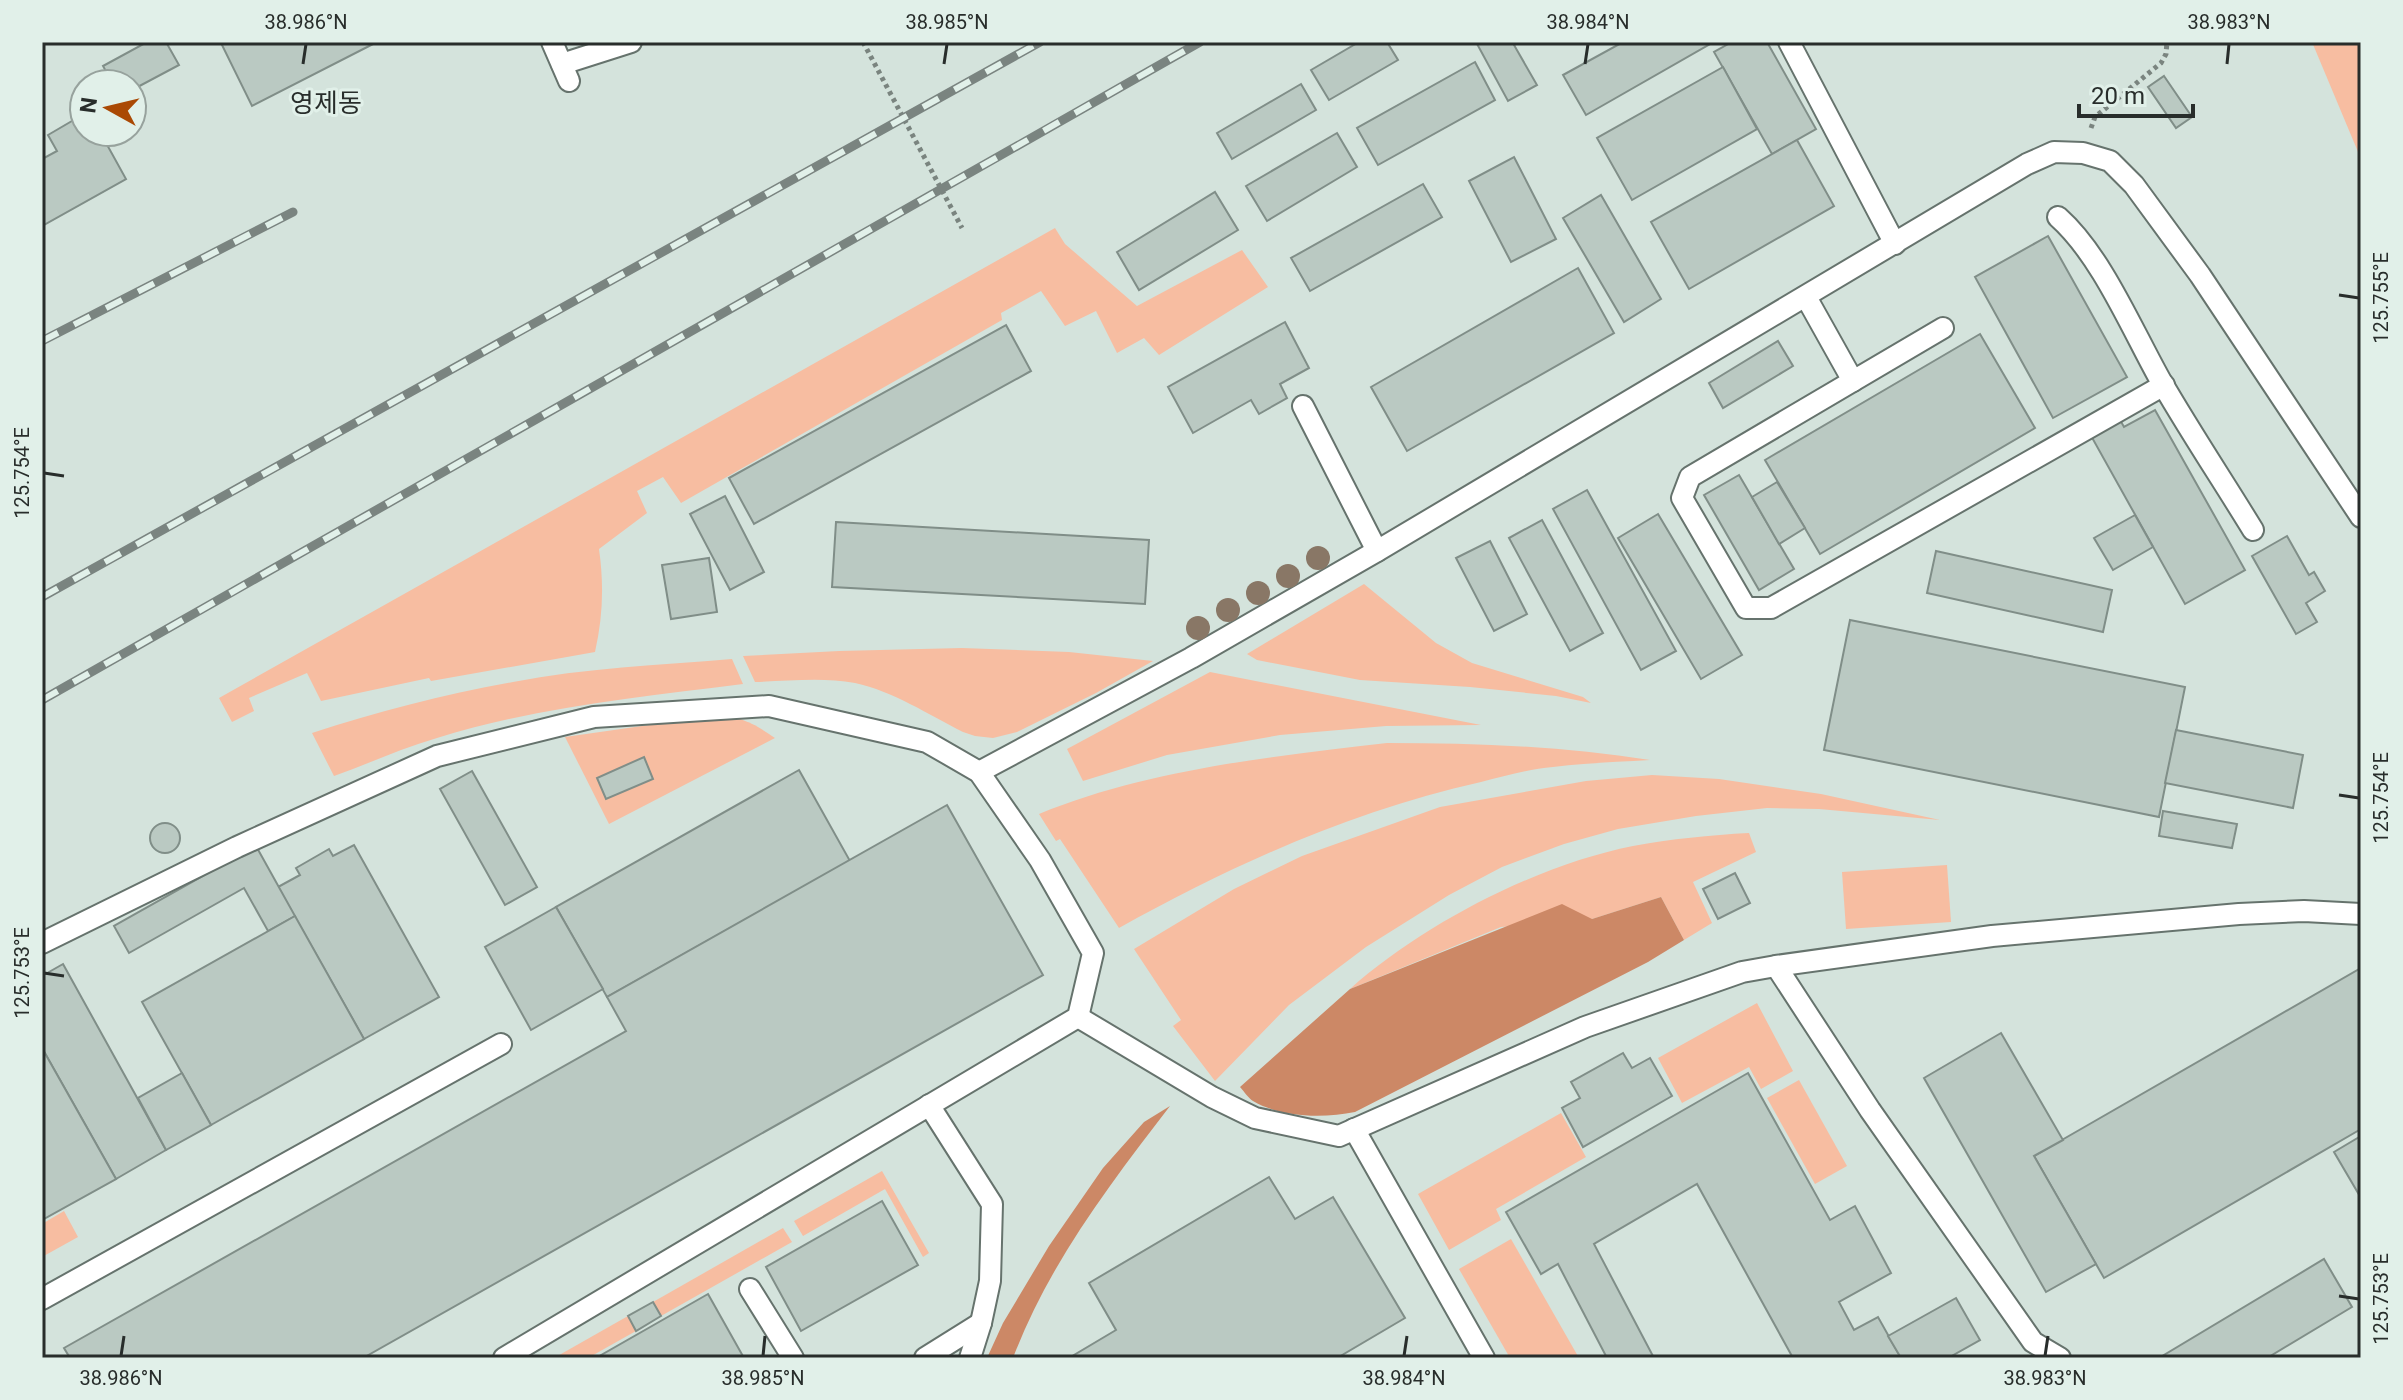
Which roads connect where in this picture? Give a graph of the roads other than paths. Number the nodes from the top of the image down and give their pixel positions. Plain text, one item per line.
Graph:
1 (552, 42) edge
2 (631, 42) edge
3 (1789, 42) edge
4 (2058, 217) dead end
5 (1895, 244) junction
6 (1806, 297) junction
7 (1943, 328) dead end
8 (1853, 381) junction
9 (2164, 385) junction
10 (1303, 406) dead end
11 (2361, 517) edge
12 (2253, 530) dead end
13 (1377, 551) junction
14 (979, 772) junction
15 (2361, 914) edge
16 (42, 943) edge
17 (1776, 966) junction
18 (1078, 1017) junction
19 (501, 1044) dead end
20 (929, 1105) junction
21 (1354, 1129) junction
22 (750, 1289) dead end
23 (42, 1299) edge
24 (981, 1323) junction
25 (504, 1358) edge
26 (793, 1358) edge
27 (925, 1358) edge
28 (970, 1358) edge
29 (1484, 1358) edge
30 (2060, 1358) edge

1 - 2 lane
3 - 5 lane
4 - 9 lane
5 - 6 lane
5 - 11 lane
6 - 8 lane
6 - 13 lane
7 - 8 lane
8 - 9 lane
9 - 12 lane
10 - 13 lane
13 - 14 lane
14 - 16 lane
14 - 18 lane
15 - 17 lane
17 - 21 lane
17 - 30 lane
18 - 20 lane
18 - 21 lane
19 - 23 lane
20 - 24 lane
20 - 25 lane
21 - 29 lane
22 - 26 lane
24 - 27 lane
24 - 28 lane

